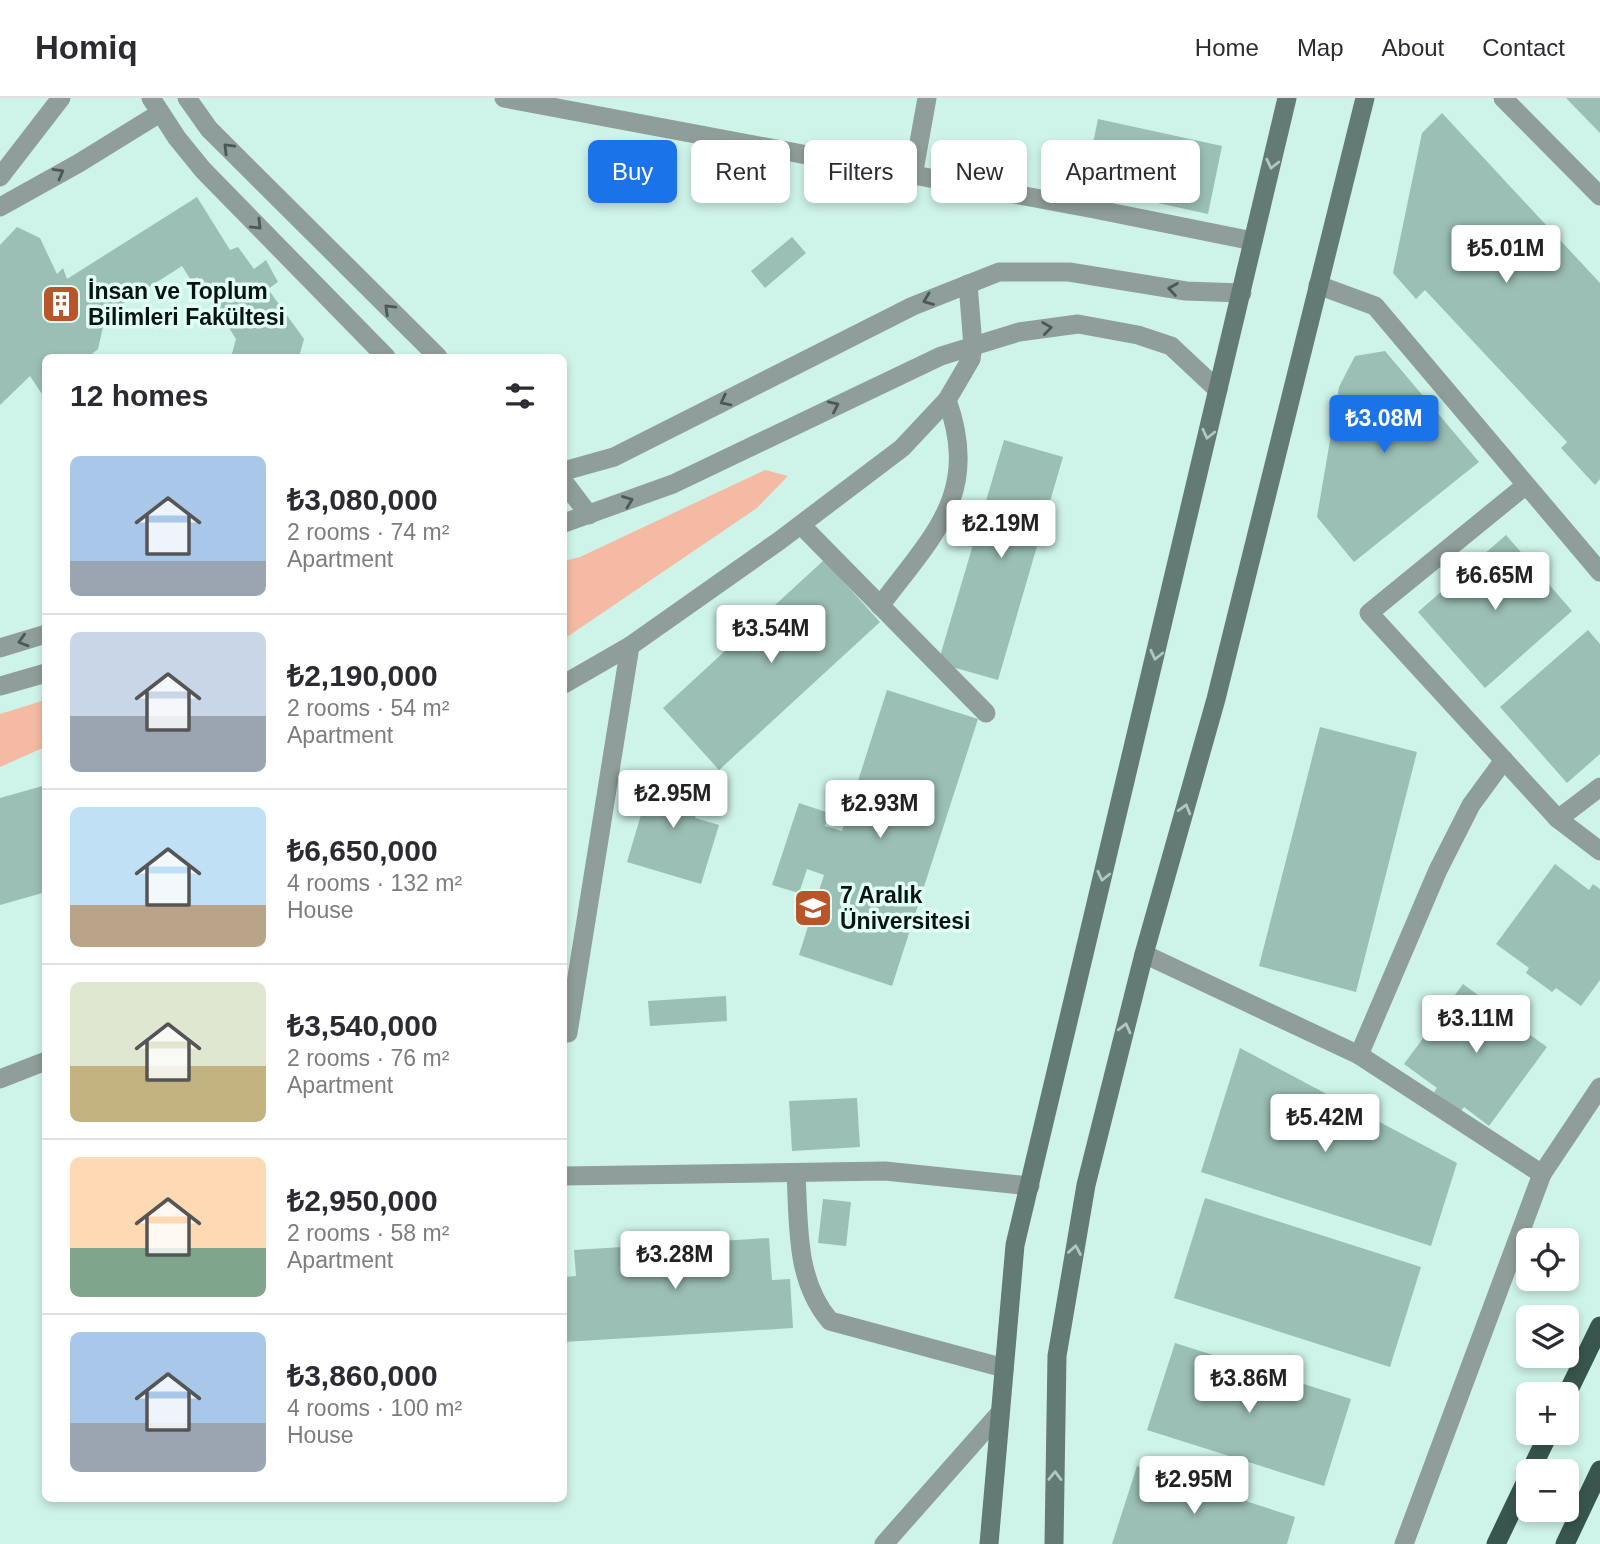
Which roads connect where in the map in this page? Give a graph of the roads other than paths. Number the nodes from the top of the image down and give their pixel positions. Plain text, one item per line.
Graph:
1 (61, 98) edge
2 (187, 98) edge
3 (504, 98) edge
4 (927, 98) edge
5 (1287, 98) edge
6 (1365, 98) edge
7 (1503, 98) edge
8 (155, 105) edge
9 (917, 154) edge
10 (804, 155) edge
11 (0, 177) edge
12 (917, 177) edge
13 (1600, 196) edge
14 (0, 207) edge
15 (1254, 242) junction
16 (968, 284) junction
17 (1318, 285) junction
18 (1241, 293) junction
19 (973, 346) junction
20 (383, 354) edge
21 (435, 354) edge
22 (1218, 390) junction
23 (947, 400) junction
24 (567, 470) edge
25 (1526, 485) junction
26 (567, 486) edge
27 (589, 515) junction
28 (567, 522) edge
29 (801, 525) junction
30 (1600, 572) edge
31 (880, 606) junction
32 (42, 635) edge
33 (630, 646) junction
34 (0, 648) edge
35 (42, 674) edge
36 (567, 682) edge
37 (0, 686) edge
38 (986, 713) dead end
39 (1503, 760) junction
40 (1600, 787) edge
41 (1558, 819) junction
42 (1600, 851) edge
43 (1144, 954) junction
44 (567, 1033) edge
45 (1359, 1055) junction
46 (42, 1062) edge
47 (0, 1079) edge
48 (1600, 1087) edge
49 (796, 1174) junction
50 (1542, 1174) junction
51 (567, 1176) edge
52 (1030, 1186) junction
53 (1600, 1326) edge
54 (1004, 1368) junction
55 (1573, 1382) edge
56 (999, 1414) junction
57 (1600, 1470) edge
58 (1516, 1502) edge
59 (884, 1544) edge
60 (989, 1544) edge
61 (1054, 1544) edge
62 (1404, 1544) edge
63 (1496, 1544) edge
64 (1565, 1544) edge

1 - 11 street
21 -> 2 street
3 - 10 street
4 - 9 street
5 -> 15 main road
6 - 17 main road
7 - 13 street
14 -> 8 street
8 -> 20 street
12 - 15 street
15 - 18 main road
18 -> 16 street
16 - 19 street
16 -> 24 street
17 - 25 street
43 -> 17 main road
18 - 22 main road
19 -> 22 street
19 - 23 street
27 -> 19 street
22 -> 52 main road
23 - 29 street
23 - 31 street
25 - 30 street
25 - 39 street
26 - 27 street
27 - 28 street
29 - 31 street
29 - 33 street
31 - 38 street
32 -> 34 street
33 - 36 street
33 - 44 street
35 - 37 street
39 - 41 street
39 - 45 street
40 - 41 street
41 - 42 street
43 - 45 street
61 -> 43 main road
45 - 50 street
46 - 47 street
48 - 50 street
49 - 51 street
49 - 52 street
49 - 54 street
50 - 62 street
52 - 54 main road
53 - 55 highway
54 - 56 main road
56 - 59 street
56 - 60 main road
57 - 64 highway
58 - 63 highway

